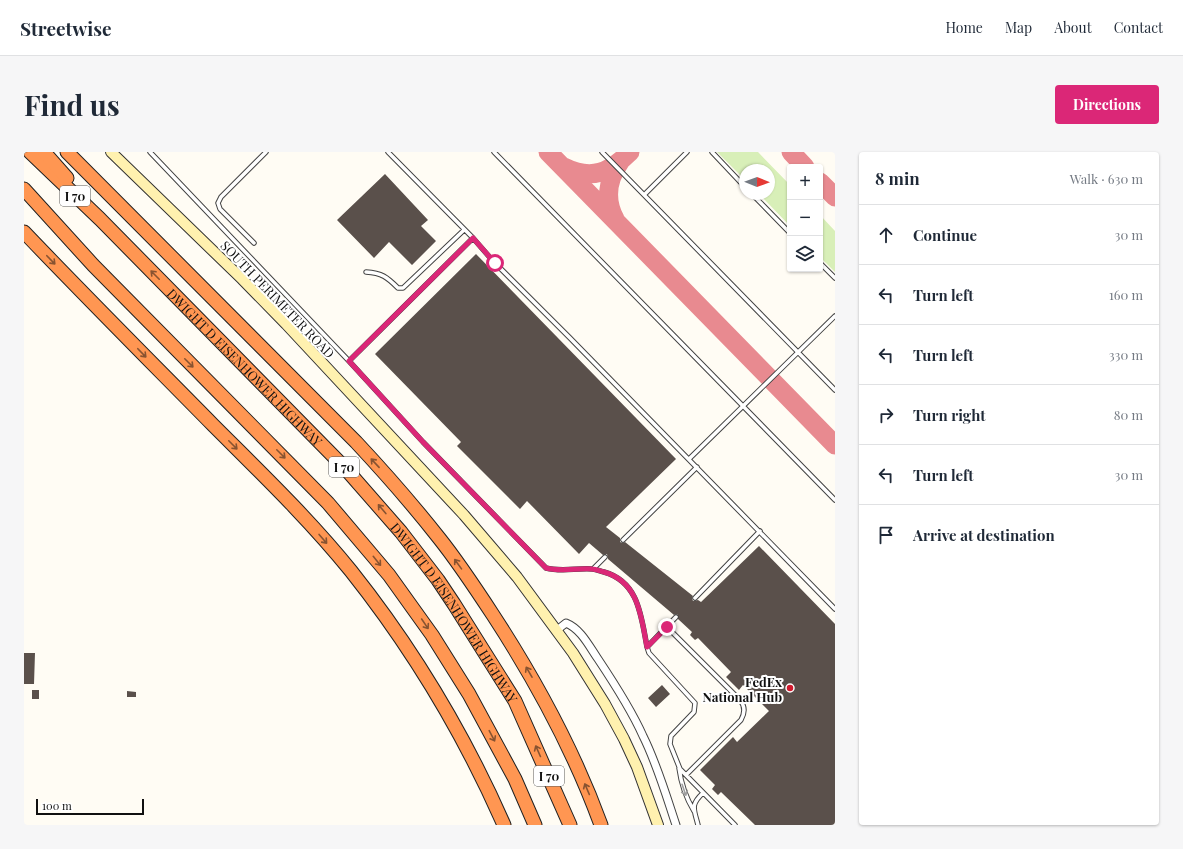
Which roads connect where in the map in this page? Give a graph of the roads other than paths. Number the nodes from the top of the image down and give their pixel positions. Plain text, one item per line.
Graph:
1 (30, 152) edge
2 (44, 152) edge
3 (67, 152) edge
4 (111, 152) edge
5 (150, 152) edge
6 (266, 152) edge
7 (388, 152) edge
8 (494, 152) edge
9 (602, 152) edge
10 (687, 152) edge
11 (712, 152) edge
12 (739, 181) edge
13 (24, 189) edge
14 (644, 195) junction
15 (758, 200) edge
16 (24, 202) edge
17 (464, 230) junction
18 (787, 230) edge
19 (24, 232) edge
20 (473, 238) junction
21 (120, 239) junction
22 (254, 243) dead end
23 (93, 265) junction
24 (823, 266) edge
25 (366, 272) dead end
26 (835, 278) edge
27 (835, 316) edge
28 (798, 353) junction
29 (349, 361) junction
30 (835, 390) edge
31 (743, 406) junction
32 (689, 459) junction
33 (697, 467) junction
34 (835, 500) edge
35 (760, 531) junction
36 (623, 540) dead end
37 (605, 557) dead end
38 (593, 569) junction
39 (695, 598) dead end
40 (835, 609) edge
41 (676, 617) dead end
42 (667, 627) junction
43 (556, 630) junction
44 (647, 647) junction
45 (679, 767) junction
46 (686, 776) junction
47 (703, 793) junction
48 (694, 811) junction
49 (504, 825) edge
50 (535, 825) edge
51 (570, 825) edge
52 (601, 825) edge
53 (658, 825) edge
54 (676, 825) edge
55 (698, 825) edge
56 (735, 825) edge

1 - 21 highway, DWIGHT D EISENHOWER HIGHWAY / I 70
2 - 21 highway
52 -> 3 highway
4 - 43 street, SOUTH PERIMETER ROAD
5 - 29 lane
6 - 22 lane
7 - 17 lane
8 - 31 lane
9 - 14 lane
10 - 14 lane
11 - 12 lane
13 - 23 highway, I 70
14 - 28 lane
15 - 18 lane
16 - 23 highway
17 - 20 lane
17 - 25 lane
19 -> 49 highway
20 - 29 lane
20 - 32 lane
51 -> 21 highway, DWIGHT D EISENHOWER HIGHWAY / I 70
23 -> 50 highway, I 70
24 - 26 lane
27 - 28 lane
28 - 30 lane
28 - 31 lane
29 - 38 lane
31 - 32 lane
31 - 34 lane
32 - 33 lane
33 - 35 lane
33 - 36 lane
35 - 39 lane
35 - 40 lane
37 - 38 lane
38 - 44 lane
41 - 42 lane
42 - 44 lane
42 - 46 lane
43 - 53 street, SOUTH PERIMETER ROAD
43 - 54 street
44 - 45 lane
45 - 46 lane
45 -> 48 lane
46 - 47 lane
47 - 48 lane
47 - 56 lane
48 - 55 lane

